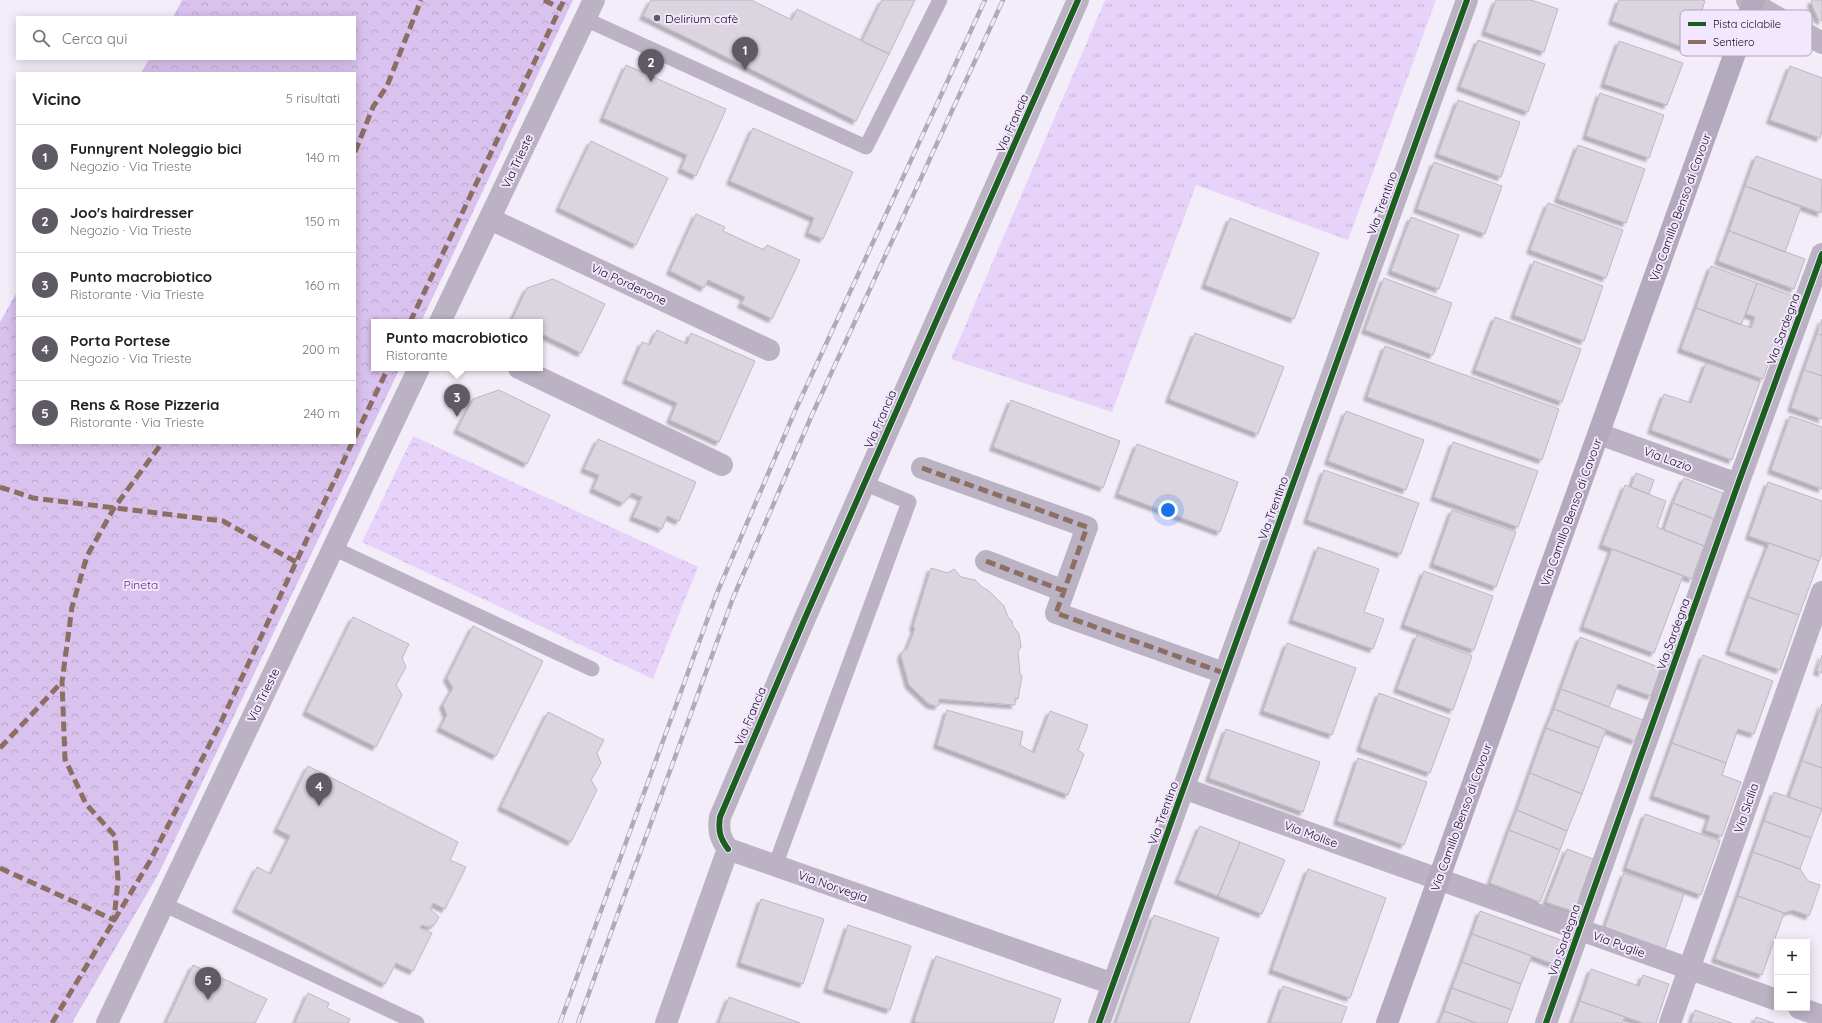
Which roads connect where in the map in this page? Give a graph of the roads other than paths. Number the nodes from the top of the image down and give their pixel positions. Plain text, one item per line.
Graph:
1 (594, 0) edge
2 (940, 0) edge
3 (1078, 0) edge
4 (1467, 0) edge
5 (1751, 1) edge
6 (1766, 10) edge
7 (585, 19) junction
8 (1812, 37) edge
9 (1822, 43) edge
10 (1732, 56) edge
11 (490, 219) junction
12 (1822, 254) edge
13 (441, 319) edge
14 (769, 350) dead end
15 (418, 371) edge
16 (526, 371) edge
17 (1599, 434) junction
18 (722, 465) dead end
19 (922, 468) dead end
20 (864, 483) junction
21 (1738, 484) junction
22 (333, 548) junction
23 (986, 562) dead end
24 (1064, 590) junction
25 (1822, 592) edge
26 (592, 669) dead end
27 (1224, 674) junction
28 (1183, 788) junction
29 (728, 849) junction
30 (775, 866) junction
31 (1438, 879) junction
32 (163, 904) junction
33 (1579, 930) junction
34 (1689, 969) junction
35 (1113, 984) junction
36 (1774, 999) edge
37 (1807, 1011) edge
38 (1820, 1016) edge
39 (107, 1023) edge
40 (417, 1023) edge
41 (666, 1023) edge
42 (1099, 1023) edge
43 (1387, 1023) edge
44 (1546, 1023) edge
45 (1670, 1023) edge

1 - 7 street, Via Trieste
2 - 7 lane
3 - 20 street, Via Francia
4 - 27 street, Via Trentino
5 - 6 street
7 - 11 street, Via Trieste
8 - 9 street
10 - 17 main road, Via Camillo Benso di Cavour
11 - 13 street, Via Trieste
11 - 14 street, Via Pordenone
12 - 21 street, Via Sardegna
15 - 22 street, Via Trieste
16 - 18 street
17 - 21 street, Via Lazio
17 - 31 main road, Via Camillo Benso di Cavour
19 - 24 street
20 - 29 street, Via Francia
20 - 30 lane
21 - 33 street, Via Sardegna
22 - 26 lane
22 - 32 street, Via Trieste
23 - 24 street
24 - 27 street
25 - 34 street, Via Sicilia
27 - 28 street, Via Trentino
28 - 31 street, Via Molise
28 - 35 street, Via Trentino
29 - 30 street, Via Norvegia
29 - 41 street
30 - 35 street, Via Norvegia
31 - 33 street, Via Puglie
31 - 43 main road, Via Camillo Benso di Cavour
32 - 39 street, Via Trieste
32 - 40 lane
33 - 34 street, Via Puglie
33 - 44 street, Via Sardegna
34 - 36 street, Via Puglie
34 - 45 street, Via Sicilia
35 - 42 street, Via Trentino
37 - 38 street

